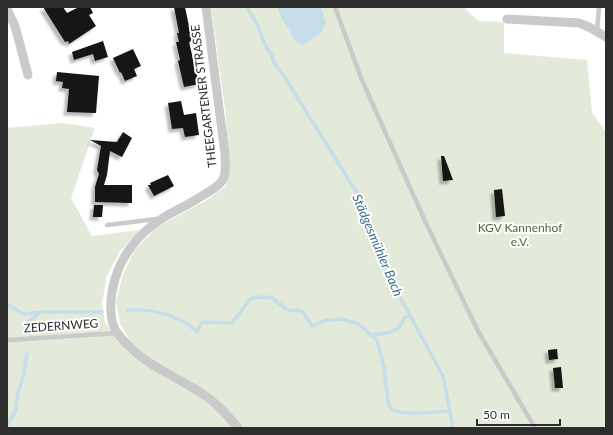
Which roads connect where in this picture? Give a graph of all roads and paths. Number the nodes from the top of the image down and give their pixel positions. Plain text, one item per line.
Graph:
1 (206, 7) edge
2 (335, 7) edge
3 (599, 7) edge
4 (7, 9) edge
5 (507, 19) dead end
6 (597, 31) junction
7 (606, 37) edge
8 (28, 75) dead end
9 (162, 218) junction
10 (107, 225) dead end
11 (117, 333) junction
12 (7, 339) edge
13 (238, 428) edge
14 (535, 428) edge

1 - 9 street, THEEGARTENER STRASSE
2 - 14 lane
3 - 6 lane
4 - 8 street
5 - 6 street
6 - 7 street
9 - 10 lane
9 - 11 street, THEEGARTENER STRASSE
11 - 12 lane, ZEDERNWEG
11 - 13 street, THEEGARTENER STRASSE

